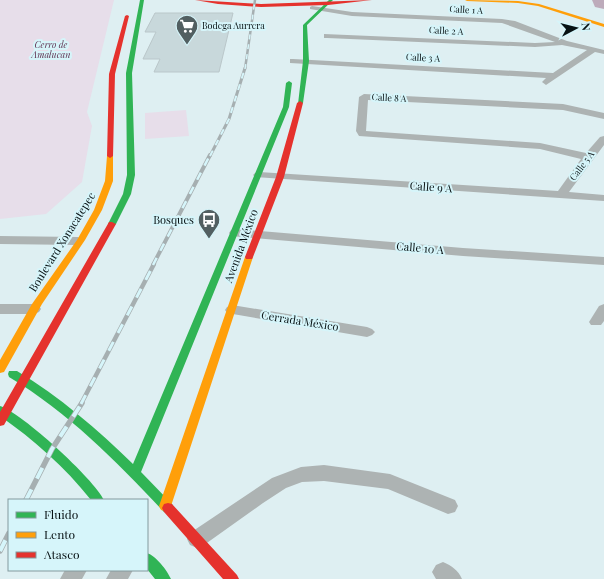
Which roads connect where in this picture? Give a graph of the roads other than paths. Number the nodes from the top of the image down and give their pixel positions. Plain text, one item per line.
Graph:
1 (142, 0) edge
2 (197, 0) edge
3 (274, 0) edge
4 (370, 0) edge
5 (467, 0) edge
6 (534, 0) edge
7 (320, 4) edge
8 (129, 7) dead end
9 (298, 20) dead end
10 (604, 21) edge
11 (604, 26) edge
12 (327, 36) dead end
13 (565, 43) junction
14 (593, 50) junction
15 (604, 52) edge
16 (306, 61) junction
17 (292, 65) joint
18 (553, 76) junction
19 (543, 85) dead end
20 (604, 116) edge
21 (604, 139) edge
22 (588, 157) junction
23 (259, 175) junction
24 (280, 177) junction
25 (561, 195) junction
26 (604, 198) edge
27 (235, 233) junction
28 (258, 234) junction
29 (0, 240) edge
30 (78, 241) junction
31 (604, 261) edge
32 (0, 309) edge
33 (34, 309) junction
34 (604, 309) edge
35 (232, 310) junction
36 (596, 322) dead end
37 (367, 332) dead end
38 (0, 369) edge
39 (24, 380) junction
40 (3, 412) edge
41 (0, 422) edge
42 (135, 473) junction
43 (97, 499) edge
44 (165, 506) junction
45 (448, 506) dead end
46 (197, 539) junction
47 (148, 560) edge
48 (164, 579) edge
49 (232, 579) edge

1 - 39 street
2 - 7 street
3 - 7 street
4 - 7 street
5 - 11 street
6 - 10 street
7 - 9 street
7 - 13 street, Calle 1 A
7 - 16 street, Avenida México
8 - 30 street, Boulevard Xonacatepec
12 - 13 street, Calle 2 A
13 - 14 street, Calle 1 A
14 - 15 street, Calle 1 A
14 - 18 street
16 - 17 street, Calle 3 A
16 - 18 street, Calle 3 A
16 - 24 street, Avenida México
17 - 23 street, Avenida México
18 - 19 street
20 - 22 street, Calle 8 A
21 - 22 street, Calle 5 A
22 - 25 street, Calle 5 A
23 - 24 street, Calle 9 A
23 - 27 street, Avenida México
24 - 25 street, Calle 9 A
24 - 28 street, Avenida México
25 - 26 street, Calle 9 A
27 - 28 street, Calle 10 A
27 - 42 street, Avenida México
28 - 31 street, Calle 10 A
28 - 35 street, Avenida México
29 - 30 street
30 - 33 street, Boulevard Xonacatepec
32 - 33 street
33 - 38 street, Boulevard Xonacatepec
34 - 36 street
35 - 37 street, Cerrada México
35 - 44 street, Avenida México
38 - 39 street, Boulevard Xonacatepec
39 - 40 street
39 - 42 street, Boulevard Xonacatepec
40 - 41 street
40 - 43 street
42 - 44 street, Boulevard Xonacatepec
44 - 46 street, Boulevard Xonacatepec
45 - 46 street
46 - 49 street, Boulevard Xonacatepec
47 - 48 street

